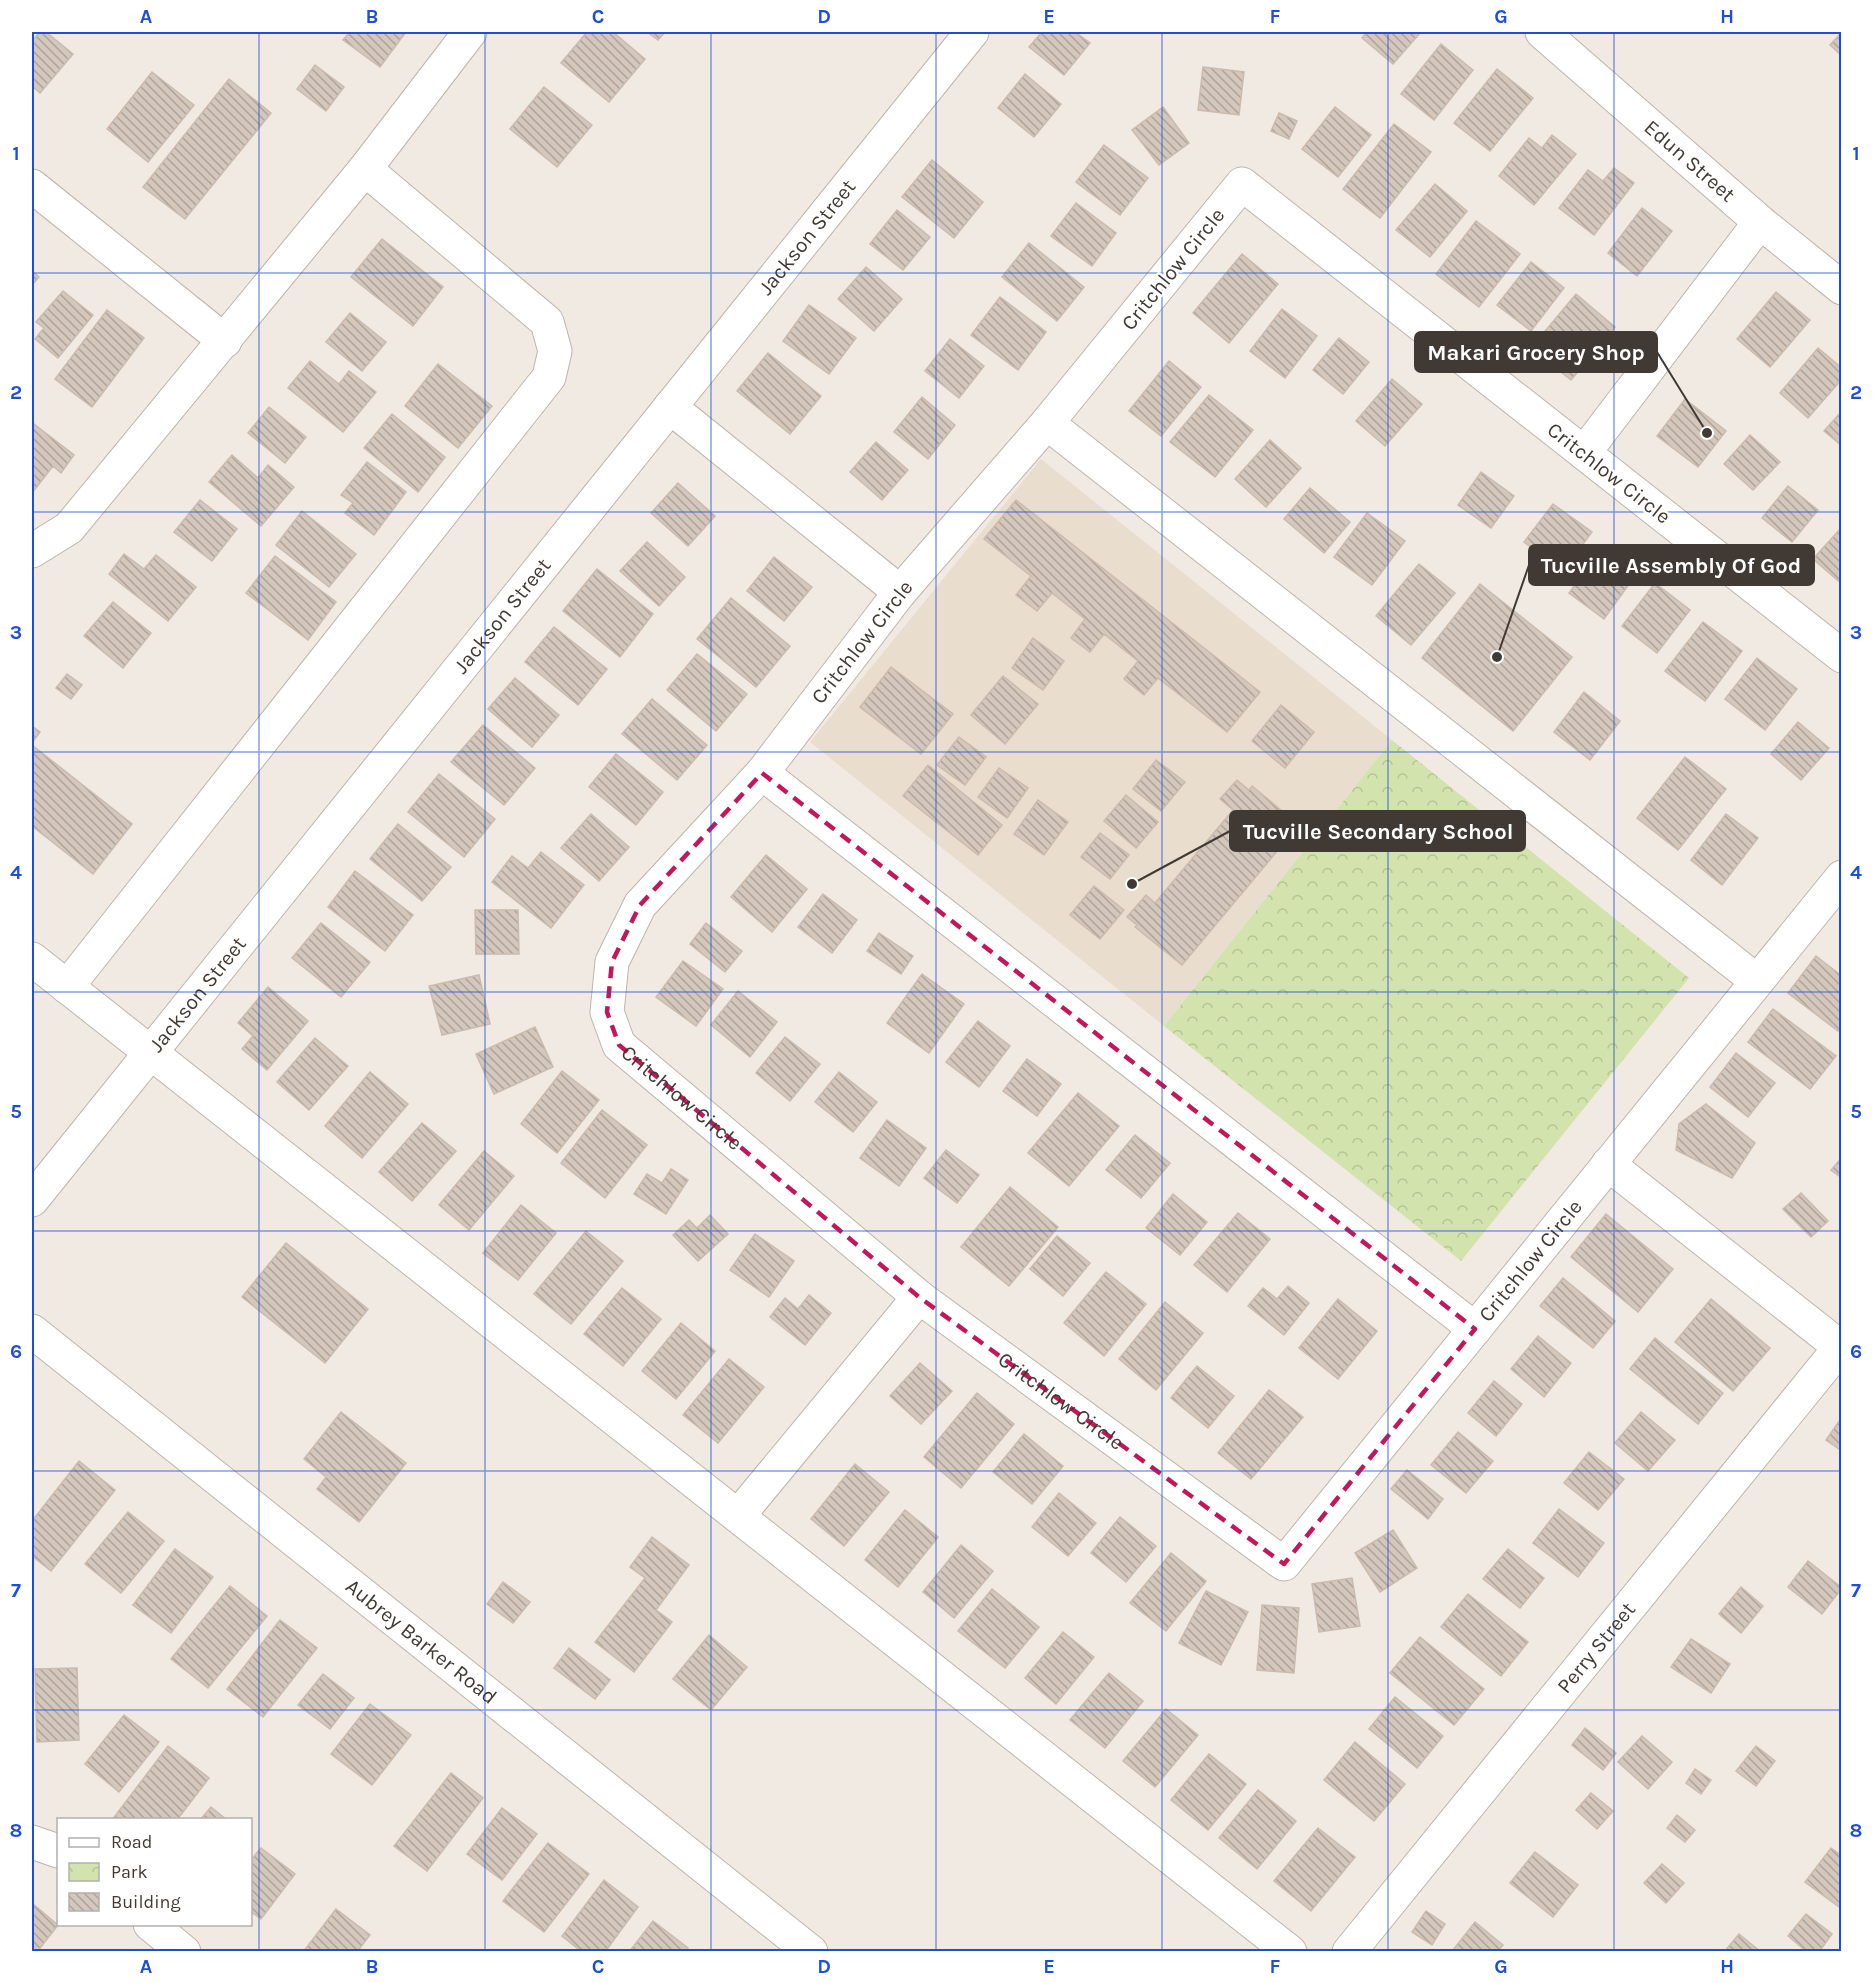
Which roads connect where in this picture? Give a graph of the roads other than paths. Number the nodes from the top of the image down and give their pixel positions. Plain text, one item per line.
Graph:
1 (470, 32) edge
2 (972, 32) edge
3 (1542, 32) edge
4 (365, 169) junction
5 (32, 186) edge
6 (1760, 222) junction
7 (1842, 288) edge
8 (225, 341) junction
9 (670, 407) junction
10 (1047, 423) junction
11 (1584, 453) junction
12 (32, 551) edge
13 (900, 592) junction
14 (1842, 656) edge
15 (762, 773) junction
16 (1842, 877) edge
17 (32, 959) edge
18 (1757, 981) junction
19 (67, 987) junction
20 (152, 1053) junction
21 (1608, 1164) junction
22 (32, 1200) edge
23 (919, 1297) junction
24 (1475, 1329) junction
25 (32, 1331) edge
26 (1841, 1346) edge
27 (738, 1516) junction
28 (32, 1842) edge
29 (57, 1851) edge
30 (152, 1926) edge
31 (184, 1952) edge
32 (811, 1952) edge
33 (1290, 1952) edge
34 (1349, 1952) edge

1 - 4 street
2 - 9 street, Jackson Street
3 - 6 street, Edun Street
4 - 8 street
4 - 19 street
5 - 8 street
6 - 7 street, Edun Street
6 - 11 street
8 - 12 street
9 - 13 street
9 - 20 street, Jackson Street
10 - 11 street, Critchlow Circle
10 - 13 street, Critchlow Circle
10 - 18 street
11 - 14 street, Critchlow Circle
13 - 15 street, Critchlow Circle
15 - 23 street, Critchlow Circle
15 - 24 street
16 - 18 street, Critchlow Circle
17 - 19 street
18 - 21 street, Critchlow Circle
19 - 20 street
20 - 22 street, Jackson Street
20 - 27 street
21 - 24 street, Critchlow Circle
21 - 26 street
23 - 24 street, Critchlow Circle
23 - 27 street
25 - 32 street, Aubrey Barker Road
26 - 34 street, Perry Street
27 - 33 street
28 - 29 street
30 - 31 street

